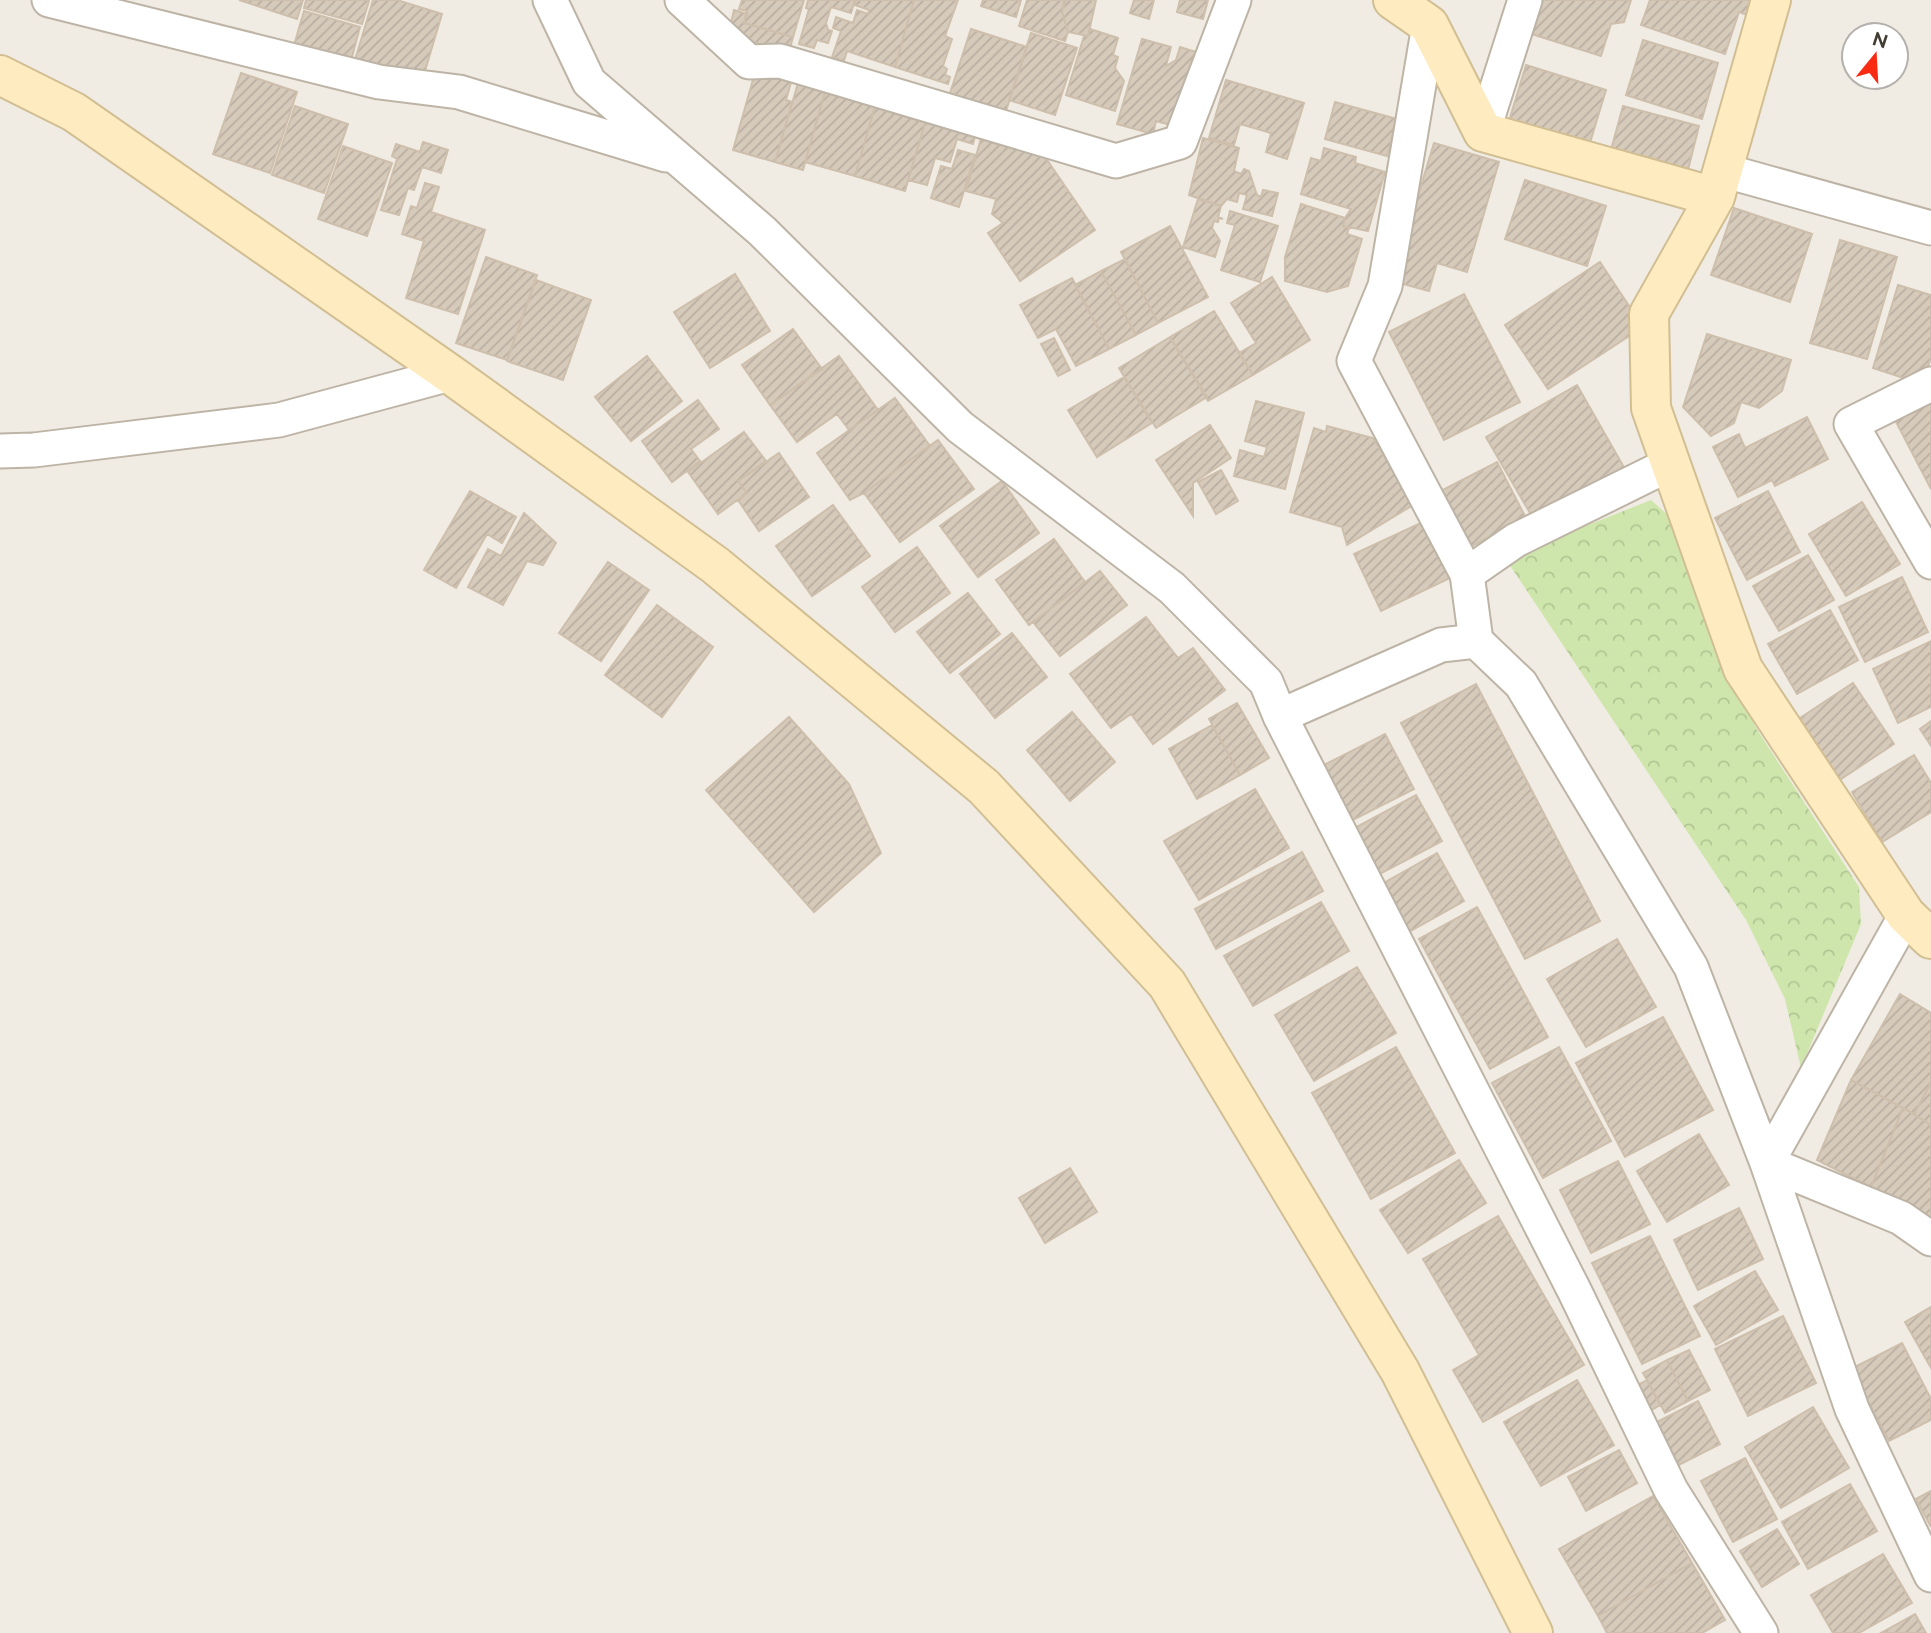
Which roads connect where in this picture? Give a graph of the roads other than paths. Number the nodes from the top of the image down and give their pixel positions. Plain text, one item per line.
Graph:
1 (49, 0) edge
2 (550, 0) edge
3 (682, 0) edge
4 (1234, 0) edge
5 (1393, 0) edge
6 (1525, 0) edge
7 (1771, 0) edge
8 (1429, 25) junction
9 (0, 75) edge
10 (1482, 132) junction
11 (678, 159) junction
12 (1718, 184) junction
13 (1931, 228) edge
14 (450, 374) junction
15 (1931, 384) edge
16 (0, 451) edge
17 (1670, 464) junction
18 (1931, 562) edge
19 (1467, 573) junction
20 (1476, 641) junction
21 (1280, 716) junction
22 (1919, 927) edge
23 (1767, 1163) junction
24 (1931, 1239) edge
25 (1931, 1575) edge
26 (1533, 1633) edge
27 (1761, 1633) edge

1 - 11 street
2 - 11 street
3 - 4 street
5 - 8 street
6 - 10 street
7 - 12 street
8 - 10 street
8 - 19 street
9 - 14 street
10 - 12 street
11 - 21 street
12 - 13 street
12 - 17 street
14 - 16 street
14 - 26 street
15 - 18 street
17 - 19 street
17 - 22 street
19 - 20 street
20 - 21 street
20 - 23 street
21 - 27 street
22 - 23 street
23 - 24 street
23 - 25 street

